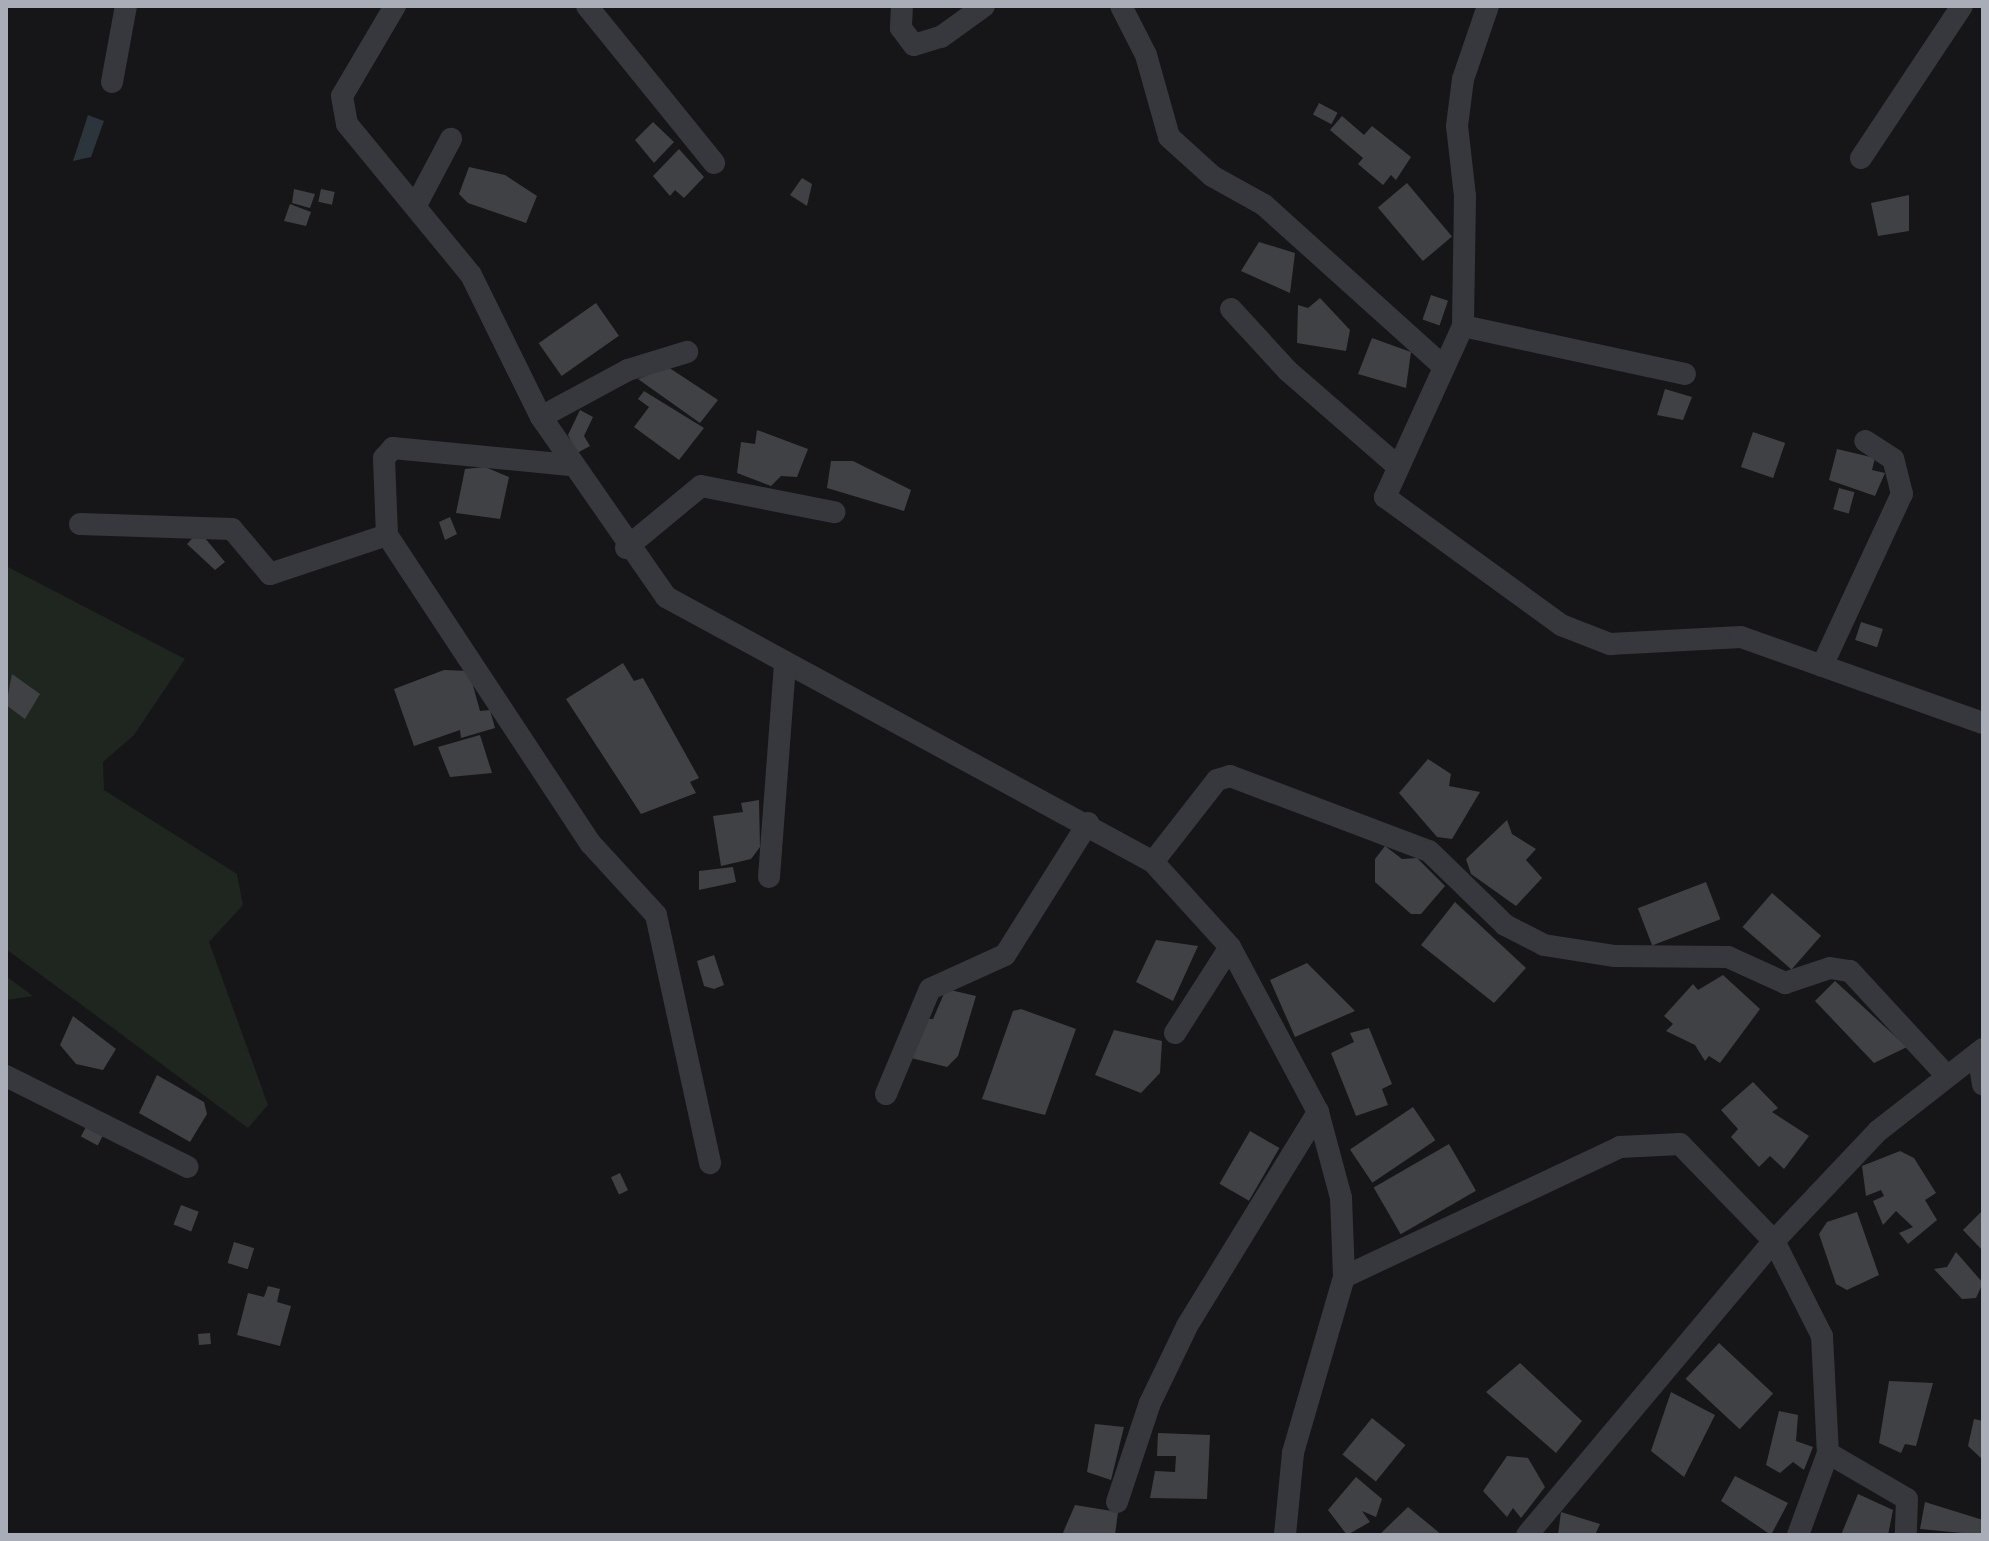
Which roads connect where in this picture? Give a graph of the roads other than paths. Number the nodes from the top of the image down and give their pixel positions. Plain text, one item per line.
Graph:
1 (126, 6) edge
2 (395, 6) edge
3 (587, 6) edge
4 (902, 6) edge
5 (984, 6) edge
6 (1121, 6) edge
7 (1488, 6) edge
8 (1962, 6) edge
9 (112, 82) dead end
10 (451, 139) dead end
11 (1861, 158) dead end
12 (714, 163) dead end
13 (416, 205) junction
14 (1231, 309) dead end
15 (1463, 326) junction
16 (687, 352) dead end
17 (1444, 367) junction
18 (1685, 374) dead end
19 (541, 417) junction
20 (1865, 441) dead end
21 (1395, 464) junction
22 (570, 465) junction
23 (834, 512) dead end
24 (80, 524) dead end
25 (387, 535) junction
26 (626, 548) junction
27 (785, 663) junction
28 (1822, 666) junction
29 (1983, 723) edge
30 (1088, 823) junction
31 (1153, 862) junction
32 (769, 877) dead end
33 (1230, 947) junction
34 (1175, 1033) dead end
35 (1980, 1051) edge
36 (1945, 1074) junction
37 (6, 1076) edge
38 (1983, 1085) edge
39 (886, 1094) dead end
40 (1318, 1112) junction
41 (710, 1163) dead end
42 (188, 1167) dead end
43 (1774, 1241) junction
44 (1344, 1277) junction
45 (1828, 1453) junction
46 (1117, 1502) dead end
47 (1285, 1535) edge
48 (1527, 1535) edge
49 (1798, 1535) edge
50 (1906, 1535) edge

1 - 9 street
2 - 13 street
3 - 12 street
4 - 5 street
6 - 17 street
7 - 15 street
8 - 11 street
10 - 13 street
13 - 19 street
14 - 21 street
15 - 17 street
15 - 18 street
16 - 19 street
17 - 21 street
19 - 22 street
20 - 28 street
21 - 28 street
22 - 25 street
22 - 26 street
23 - 26 street
24 - 25 street
25 - 41 street
26 - 27 street
27 - 30 street
27 - 32 street
28 - 29 street
30 - 31 street
30 - 39 street
31 - 33 street
31 - 36 street
33 - 34 street
33 - 40 street
35 - 36 street
35 - 38 street
36 - 43 street
37 - 42 street
40 - 44 street
40 - 46 street
43 - 44 street
43 - 45 street
43 - 48 street
44 - 47 street
45 - 49 street
45 - 50 street

